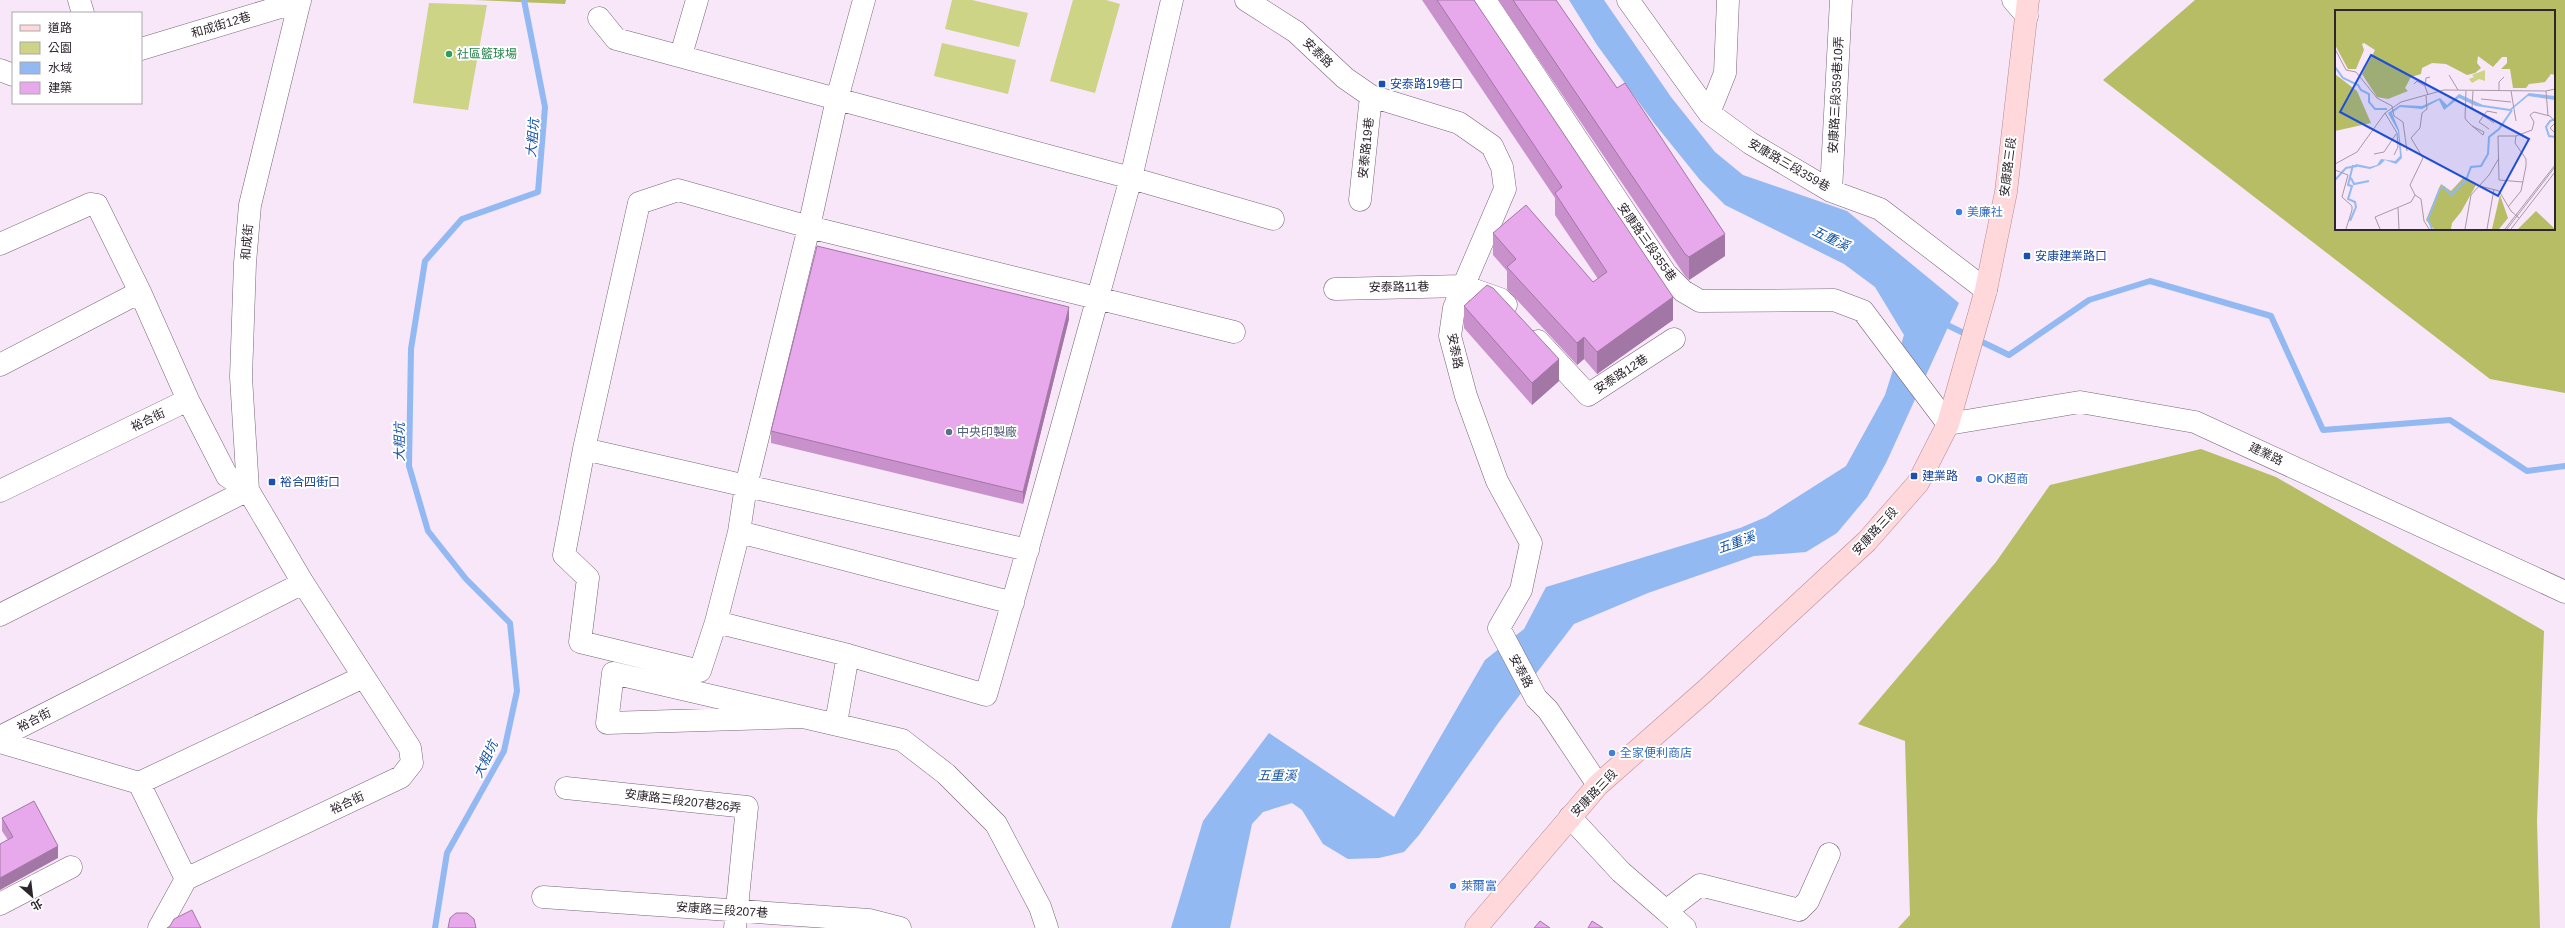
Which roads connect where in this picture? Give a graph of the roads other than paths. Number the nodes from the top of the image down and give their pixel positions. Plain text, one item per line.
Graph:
1 (79, 0) edge
2 (300, 0) edge
3 (697, 0) edge
4 (864, 0) edge
5 (1172, 0) edge
6 (1246, 0) edge
7 (1485, 0) edge
8 (1628, 0) edge
9 (1728, 0) edge
10 (1841, 0) edge
11 (2023, 5) edge
12 (83, 12) edge
13 (599, 18) dead end
14 (142, 49) edge
15 (681, 55) junction
16 (0, 70) edge
17 (12, 75) edge
18 (1372, 96) junction
19 (837, 99) junction
20 (1709, 113) junction
21 (1131, 178) junction
22 (1831, 191) junction
23 (1360, 200) dead end
24 (1273, 219) dead end
25 (809, 227) junction
26 (0, 244) edge
27 (1464, 286) junction
28 (1335, 288) dead end
29 (1986, 290) junction
30 (140, 292) junction
31 (1098, 299) junction
32 (1234, 332) dead end
33 (1674, 339) dead end
34 (0, 365) edge
35 (188, 400) junction
36 (1948, 424) junction
37 (584, 448) junction
38 (746, 486) junction
39 (248, 490) junction
40 (0, 491) edge
41 (739, 532) junction
42 (1028, 550) junction
43 (303, 583) junction
44 (2565, 592) edge
45 (1013, 603) junction
46 (0, 615) edge
47 (716, 622) junction
48 (848, 655) junction
49 (363, 677) junction
50 (803, 717) junction
51 (836, 724) junction
52 (0, 737) edge
53 (0, 742) edge
54 (139, 783) junction
55 (1598, 785) junction
56 (566, 788) dead end
57 (1570, 817) junction
58 (1829, 854) dead end
59 (71, 867) dead end
60 (186, 879) junction
61 (543, 897) dead end
62 (0, 904) edge
63 (1666, 911) junction
64 (736, 920) edge
65 (158, 928) edge
66 (900, 928) edge
67 (1047, 928) edge
68 (1476, 928) edge
69 (1685, 928) edge

1 - 12 street
2 - 14 street, 和成街12巷
2 - 39 street, 和成街
3 - 15 street
4 - 19 street
5 - 21 street
6 - 18 street, 安泰路
7 - 36 street, 安康路三段355巷
8 - 20 street, 安康路三段359巷
9 - 20 street
10 - 22 street, 安康路三段359巷10弄
11 - 29 main road, 安康路三段
13 - 15 street
15 - 19 street
16 - 17 street
18 - 23 street, 安泰路19巷
18 - 27 street, 安泰路
19 - 21 street
19 - 25 street
20 - 22 street, 安康路三段359巷
21 - 24 street
21 - 31 street
22 - 29 street, 安康路三段359巷
25 - 31 street
25 - 37 street
25 - 38 street
26 - 30 street, 裕合街
27 - 28 street, 安泰路11巷
27 - 33 street, 安泰路12巷
27 - 55 street, 安泰路
29 - 36 main road, 安康路三段
30 - 34 street
30 - 35 street, 裕合街
31 - 32 street
31 - 42 street
35 - 39 street, 裕合街
35 - 40 street, 裕合街
36 - 44 street, 建業路
36 - 55 main road, 安康路三段
37 - 38 street
37 - 47 street
38 - 41 street
38 - 42 street
39 - 43 street, 裕合街
39 - 46 street
41 - 45 street
41 - 47 street
42 - 45 street
43 - 49 street, 裕合街
43 - 52 street, 裕合街
45 - 48 street
47 - 48 street
48 - 51 street
49 - 54 street
49 - 60 street, 裕合街
50 - 50 street
50 - 51 street
51 - 67 street
53 - 54 street, 裕合街
54 - 60 street
55 - 57 main road, 安康路三段
56 - 64 street, 安康路三段207巷26弄
57 - 63 street
57 - 68 main road, 安康路三段
58 - 63 street
59 - 62 street
60 - 65 street
61 - 64 street, 安康路三段207巷
63 - 69 street
64 - 66 street, 安康路三段207巷

